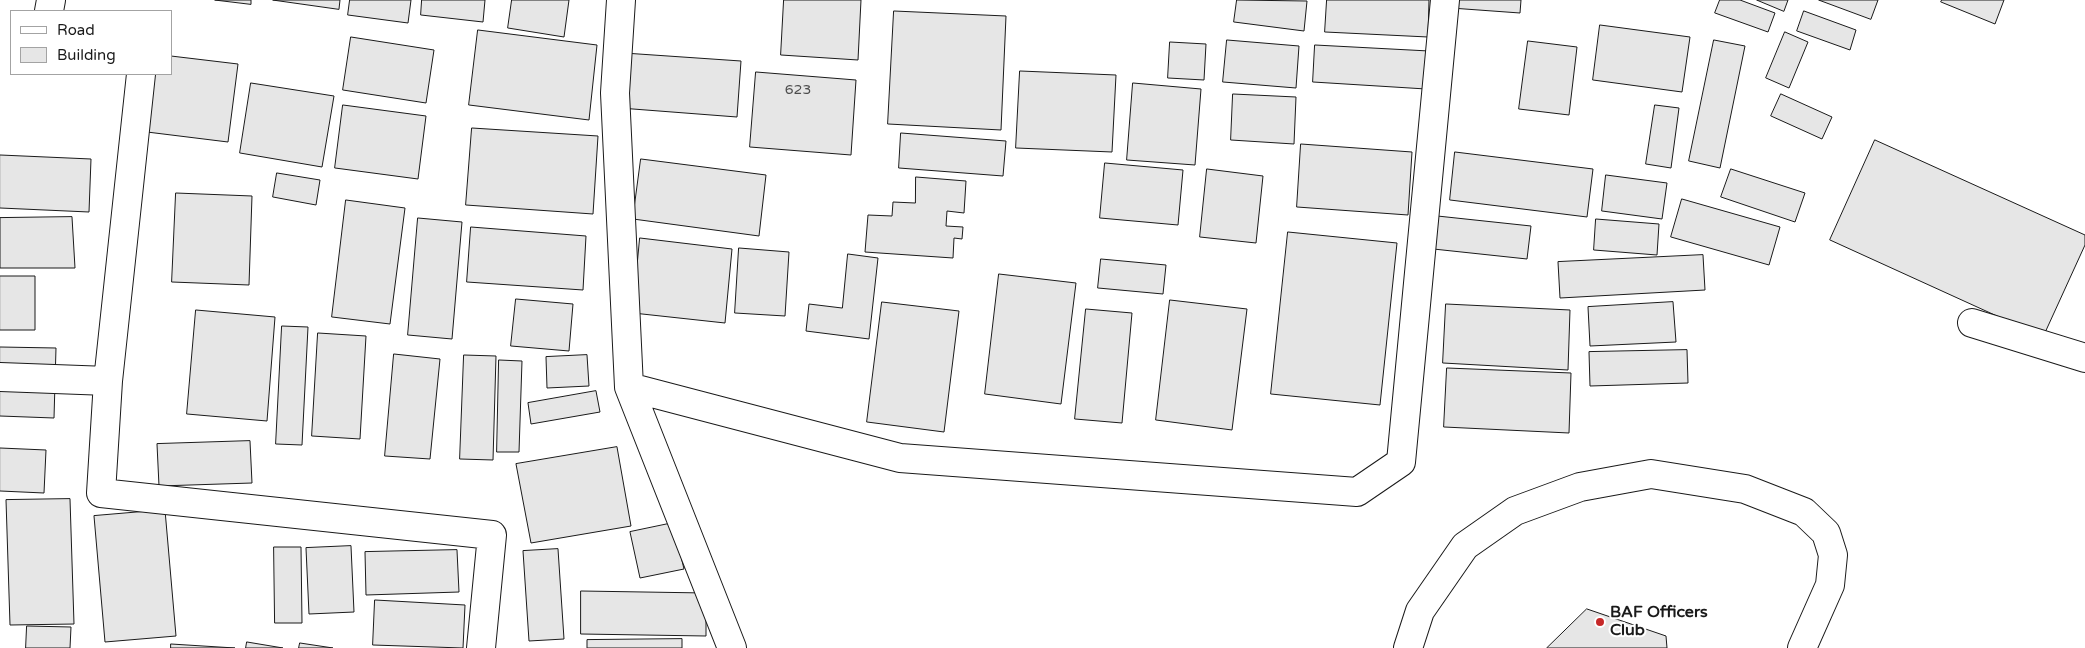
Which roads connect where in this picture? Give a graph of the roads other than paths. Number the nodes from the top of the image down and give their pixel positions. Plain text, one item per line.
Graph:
1 (621, 0) edge
2 (1445, 0) edge
3 (142, 75) edge
4 (1972, 323) dead end
5 (2085, 358) edge
6 (0, 377) edge
7 (108, 381) junction
8 (628, 387) junction
9 (481, 648) edge
10 (732, 648) edge
11 (1408, 648) edge
12 (1802, 648) edge

1 - 8 street
2 - 8 street
3 - 7 street
4 - 5 street
6 - 7 street
7 - 9 street
8 - 10 street
11 - 12 street

